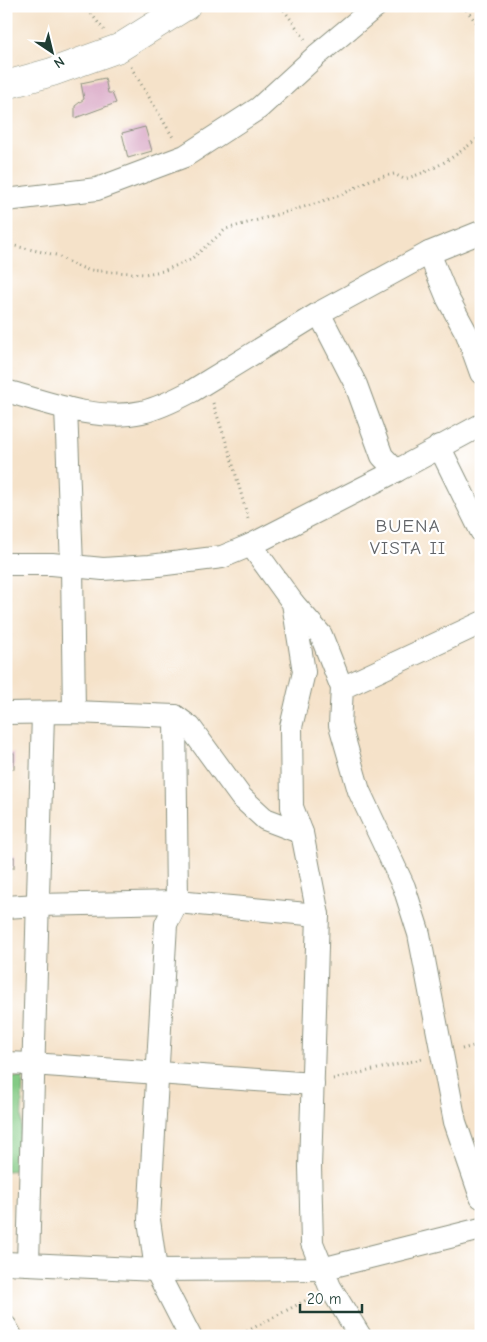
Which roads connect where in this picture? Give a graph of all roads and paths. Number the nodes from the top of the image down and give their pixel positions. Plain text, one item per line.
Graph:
1 (85, 6) edge
2 (186, 6) edge
3 (281, 6) edge
4 (376, 6) edge
5 (463, 6) edge
6 (481, 28) edge
7 (119, 48) junction
8 (317, 55) junction
9 (6, 84) edge
10 (481, 136) edge
11 (185, 156) junction
12 (6, 200) edge
13 (481, 232) edge
14 (6, 244) edge
15 (429, 252) junction
16 (320, 314) junction
17 (481, 373) edge
18 (206, 382) junction
19 (6, 391) edge
20 (66, 408) junction
21 (481, 425) edge
22 (439, 446) junction
23 (396, 471) junction
24 (481, 531) edge
25 (251, 545) junction
26 (6, 564) edge
27 (72, 566) junction
28 (293, 603) junction
29 (481, 623) edge
30 (342, 688) junction
31 (74, 712) junction
32 (6, 713) edge
33 (43, 713) junction
34 (176, 716) junction
35 (302, 833) junction
36 (176, 902) junction
37 (38, 905) junction
38 (6, 907) edge
39 (318, 915) junction
40 (481, 1044) edge
41 (443, 1054) junction
42 (6, 1063) edge
43 (32, 1064) junction
44 (158, 1073) junction
45 (312, 1084) junction
46 (481, 1197) edge
47 (481, 1230) edge
48 (17, 1264) edge
49 (156, 1270) junction
50 (326, 1278) junction
51 (6, 1327) edge
52 (11, 1336) edge
53 (190, 1336) edge
54 (238, 1336) edge
55 (360, 1336) edge

1 - 7 path
2 - 7 main road
3 - 8 path
4 - 8 street
5 - 6 path
7 - 9 main road
7 - 11 path
8 - 11 street
10 - 14 path
11 - 12 street
13 - 15 street
15 - 16 street
15 - 17 street
16 - 18 street
16 - 23 street
18 - 20 street
18 - 25 path
19 - 20 street
20 - 27 street
21 - 22 street
22 - 23 street
22 - 24 street
23 - 25 street
25 - 27 street
25 - 28 street
26 - 27 street
27 - 31 street
28 - 30 street
28 - 35 street
29 - 30 street
30 - 41 street
31 - 33 street
31 - 34 street
32 - 33 street
33 - 37 street
34 - 35 street
34 - 36 street
35 - 39 street
36 - 37 street
36 - 39 street
36 - 44 street
37 - 38 street
37 - 43 street
39 - 45 street
40 - 41 path
41 - 45 path
41 - 46 street
42 - 43 street
43 - 44 street
43 - 48 street
44 - 45 street
44 - 49 street
45 - 50 street
47 - 50 street
48 - 49 street
49 - 50 street
49 - 53 street
50 - 54 path
50 - 55 street
51 - 52 street

